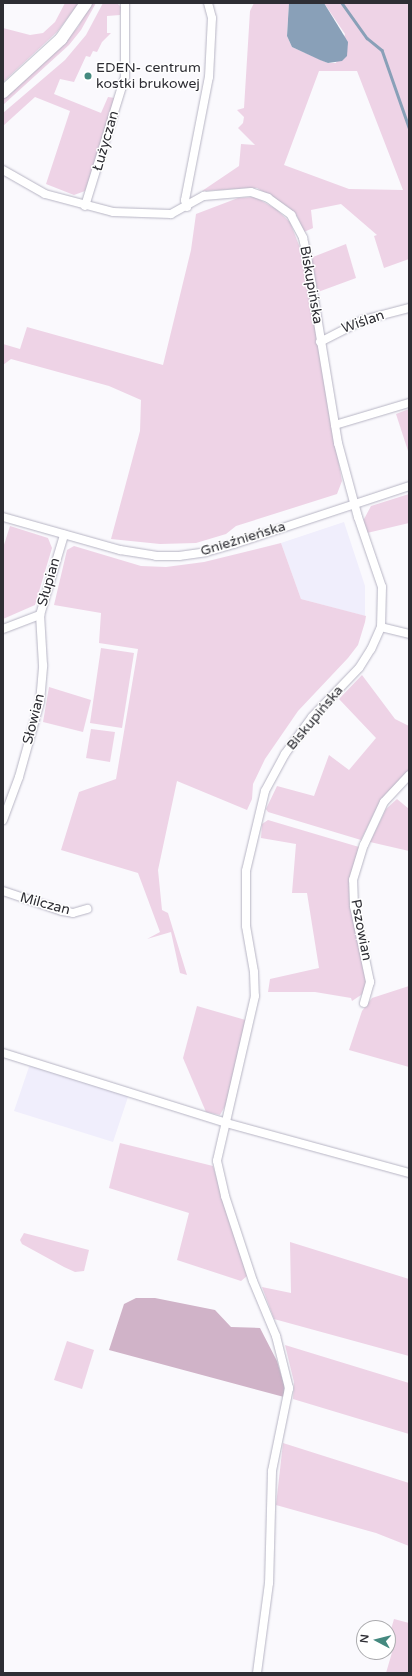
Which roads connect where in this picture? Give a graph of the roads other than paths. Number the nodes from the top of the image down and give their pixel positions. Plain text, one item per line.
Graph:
1 (86, 3) edge
2 (125, 3) edge
3 (208, 3) edge
4 (3, 92) edge
5 (3, 170) edge
6 (86, 206) junction
7 (187, 207) junction
8 (409, 308) edge
9 (320, 342) junction
10 (409, 403) edge
11 (335, 425) junction
12 (409, 486) edge
13 (354, 504) junction
14 (3, 517) edge
15 (64, 535) junction
16 (40, 615) junction
17 (381, 626) junction
18 (3, 629) edge
19 (409, 634) edge
20 (409, 775) edge
21 (3, 820) edge
22 (3, 891) edge
23 (87, 909) dead end
24 (364, 1003) dead end
25 (3, 1053) edge
26 (226, 1123) junction
27 (409, 1173) edge
28 (257, 1673) edge

1 - 4 main road
2 - 6 street, Łużyczan
3 - 7 street
5 - 6 street, Biskupińska
6 - 7 street, Biskupińska
7 - 9 street, Biskupińska
8 - 9 street, Wiślan
9 - 11 street, Biskupińska
10 - 11 street
11 - 13 street, Biskupińska
12 - 13 street, Gnieźnieńska
13 - 15 street, Gnieźnieńska
13 - 17 street, Biskupińska
14 - 15 street, Gnieźnieńska
15 - 16 street, Słupian
16 - 18 street, Słupian
16 - 21 street, Słowian
17 - 19 street
17 - 26 street, Biskupińska
20 - 24 street, Pszowian
22 - 23 street, Milczan
25 - 26 street
26 - 27 street
26 - 28 street, Biskupińska

